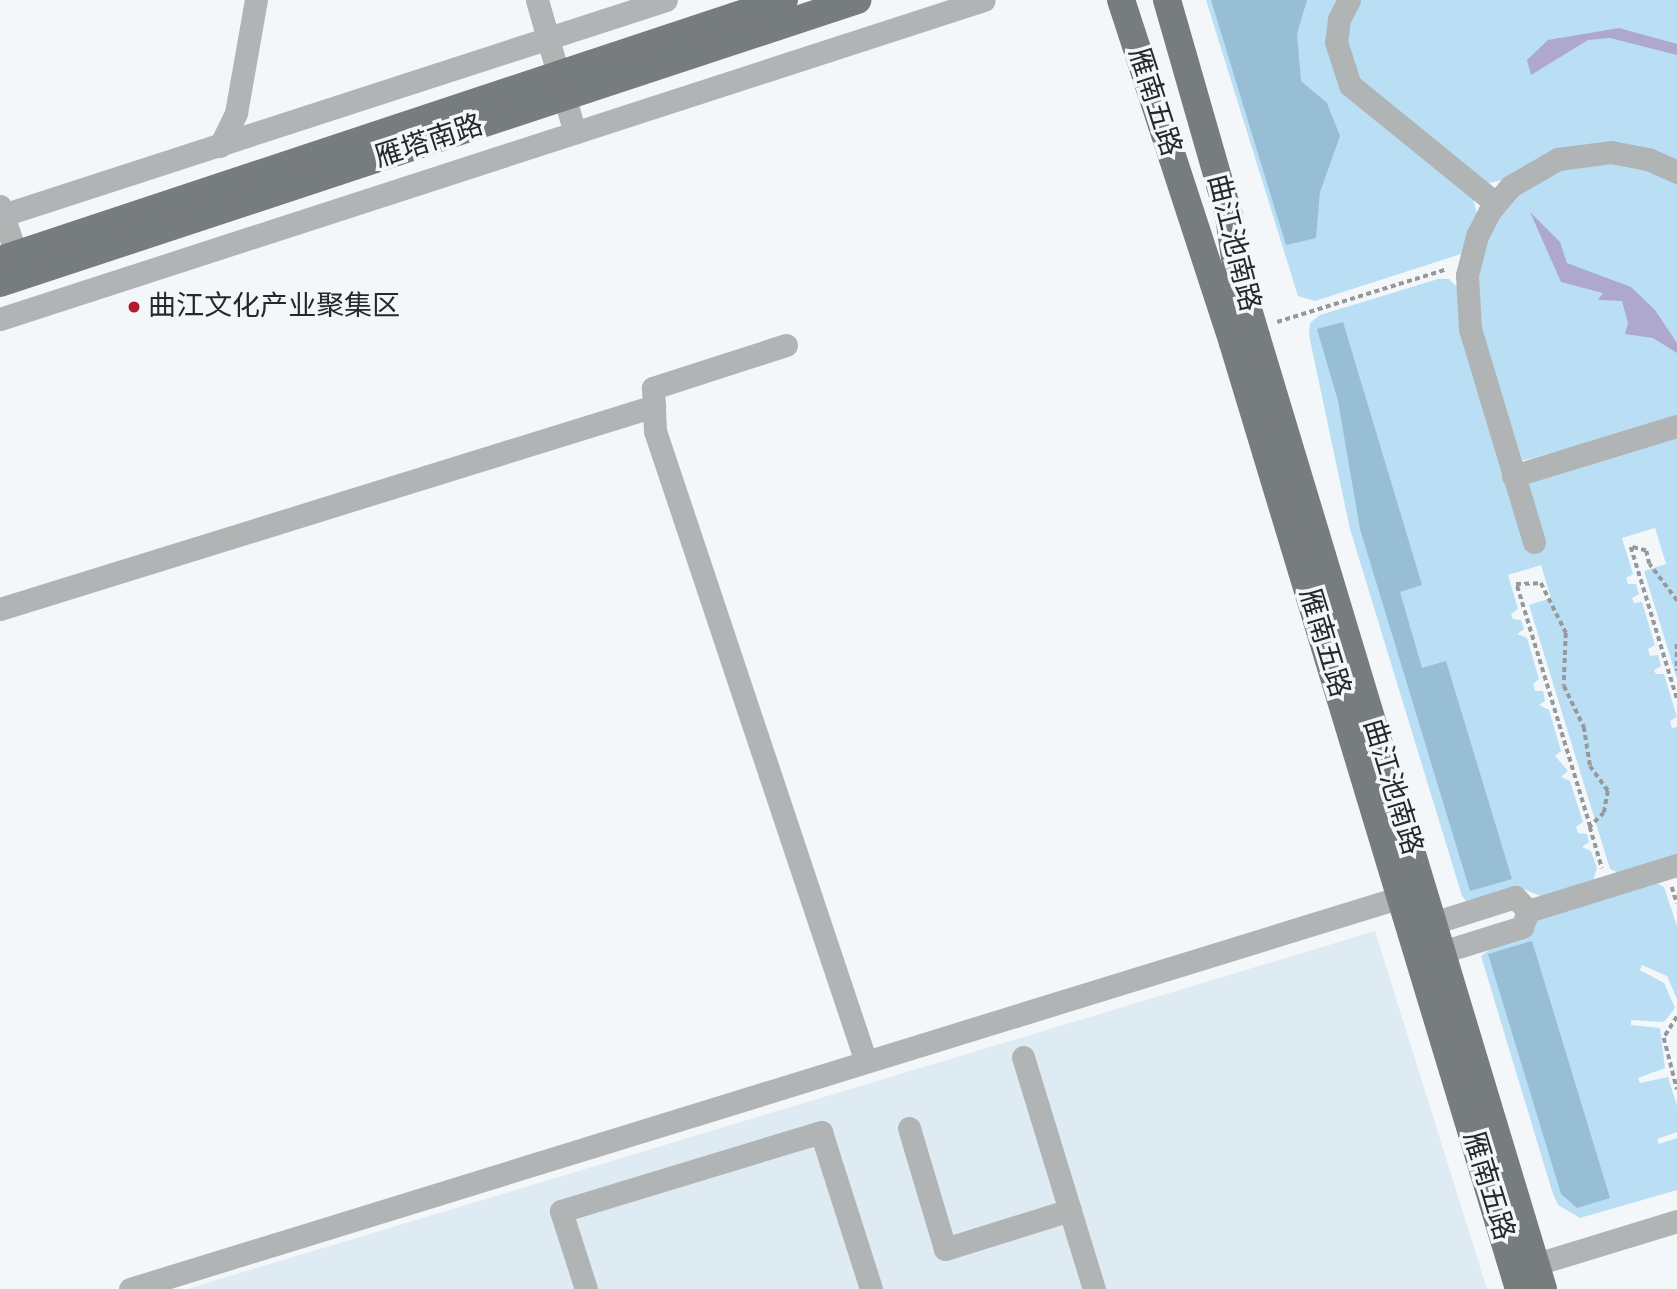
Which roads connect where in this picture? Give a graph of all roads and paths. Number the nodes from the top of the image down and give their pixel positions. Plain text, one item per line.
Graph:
1 (256, 0) edge
2 (537, 0) edge
3 (666, 0) edge
4 (784, 0) edge
5 (858, 0) edge
6 (984, 0) edge
7 (1121, 0) edge
8 (1167, 0) edge
9 (1349, 0) edge
10 (548, 37) junction
11 (562, 85) junction
12 (575, 133) junction
13 (220, 146) junction
14 (1677, 172) edge
15 (1495, 203) junction
16 (1, 212) edge
17 (8, 257) edge
18 (1469, 262) junction
19 (0, 283) edge
20 (0, 319) edge
21 (1254, 329) junction
22 (786, 345) dead end
23 (654, 406) junction
24 (1677, 426) edge
25 (1513, 476) junction
26 (1534, 542) dead end
27 (1677, 601) edge
28 (0, 610) edge
29 (1677, 644) edge
30 (1677, 671) edge
31 (1677, 698) edge
32 (1590, 827) junction
33 (1677, 866) edge
34 (1608, 887) junction
35 (1401, 898) junction
36 (1528, 911) junction
37 (1433, 923) junction
38 (1442, 952) junction
39 (1677, 1017) edge
40 (1023, 1057) dead end
41 (866, 1062) junction
42 (1677, 1088) edge
43 (909, 1128) dead end
44 (1070, 1210) junction
45 (1677, 1221) edge
46 (1528, 1278) edge
47 (130, 1289) edge
48 (586, 1289) edge
49 (871, 1289) edge
50 (1094, 1289) edge

1 - 13 street
2 - 10 street
3 - 10 street
4 - 11 main road, 雁塔南路
5 - 11 main road, 雁塔南路
6 - 12 street
7 - 35 main road, 雁南五路
8 - 21 main road, 曲江池南路
9 - 15 street
10 - 11 street
10 - 13 street
11 - 12 street
11 - 17 main road, 雁塔南路
11 - 19 main road, 雁塔南路
12 - 20 street
13 - 16 street
14 - 15 street
15 - 18 street
16 - 17 street
18 - 21 path
18 - 25 street
21 - 37 main road, 曲江池南路
22 - 23 street
23 - 28 street
23 - 41 street
24 - 25 street
25 - 26 street
27 - 31 path
29 - 30 path
32 - 32 path
32 - 34 path
33 - 34 street
34 - 36 street
35 - 41 street
35 - 46 main road, 雁南五路
36 - 37 street
36 - 38 street
37 - 38 main road, 曲江池南路
38 - 46 main road, 曲江池南路
39 - 42 path
40 - 44 street
41 - 47 street
43 - 44 street
44 - 50 street
45 - 46 street
48 - 49 street

